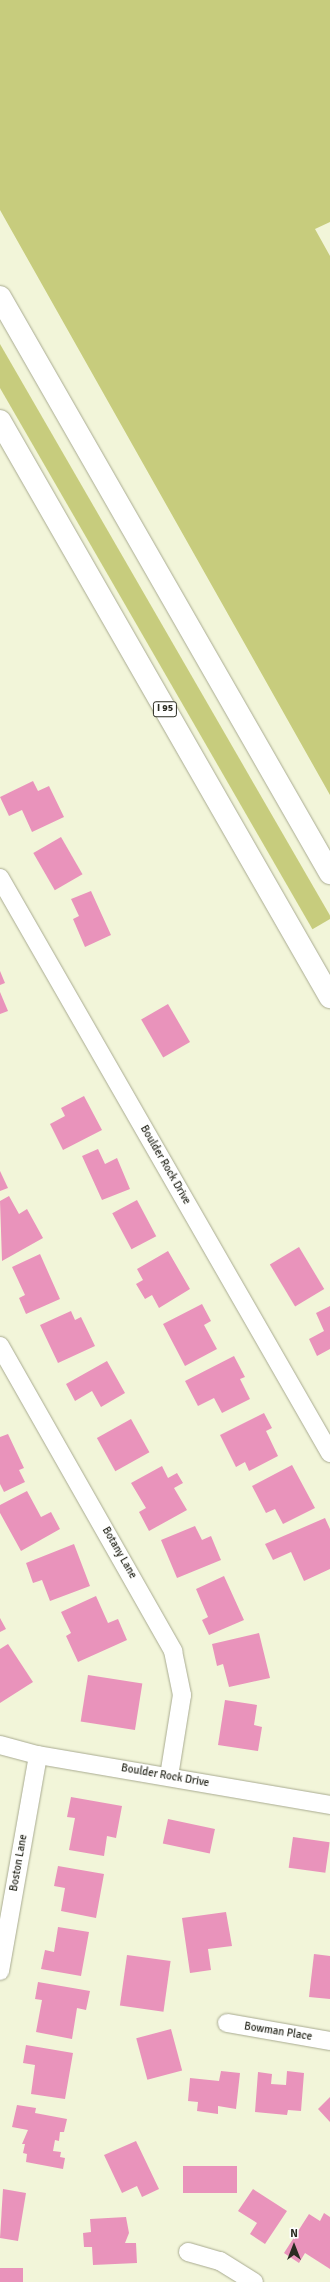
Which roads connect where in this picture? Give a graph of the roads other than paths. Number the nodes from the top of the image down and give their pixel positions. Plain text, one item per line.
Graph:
1 (0, 297) edge
2 (0, 422) edge
3 (330, 873) edge
4 (0, 878) edge
5 (330, 997) edge
6 (0, 1346) edge
7 (330, 1453) edge
8 (0, 1745) edge
9 (38, 1755) junction
10 (169, 1776) junction
11 (330, 1806) edge
12 (0, 1971) edge
13 (227, 2023) dead end
14 (330, 2040) edge
15 (188, 2252) dead end
16 (254, 2282) edge

1 - 3 highway
2 - 5 highway, I 95
4 - 7 street, Boulder Rock Drive
6 - 10 street, Botany Lane
8 - 9 street, Boulder Rock Drive
9 - 10 street, Boulder Rock Drive
9 - 12 street, Boston Lane
10 - 11 street, Boulder Rock Drive
13 - 14 street, Bowman Place
15 - 16 street

